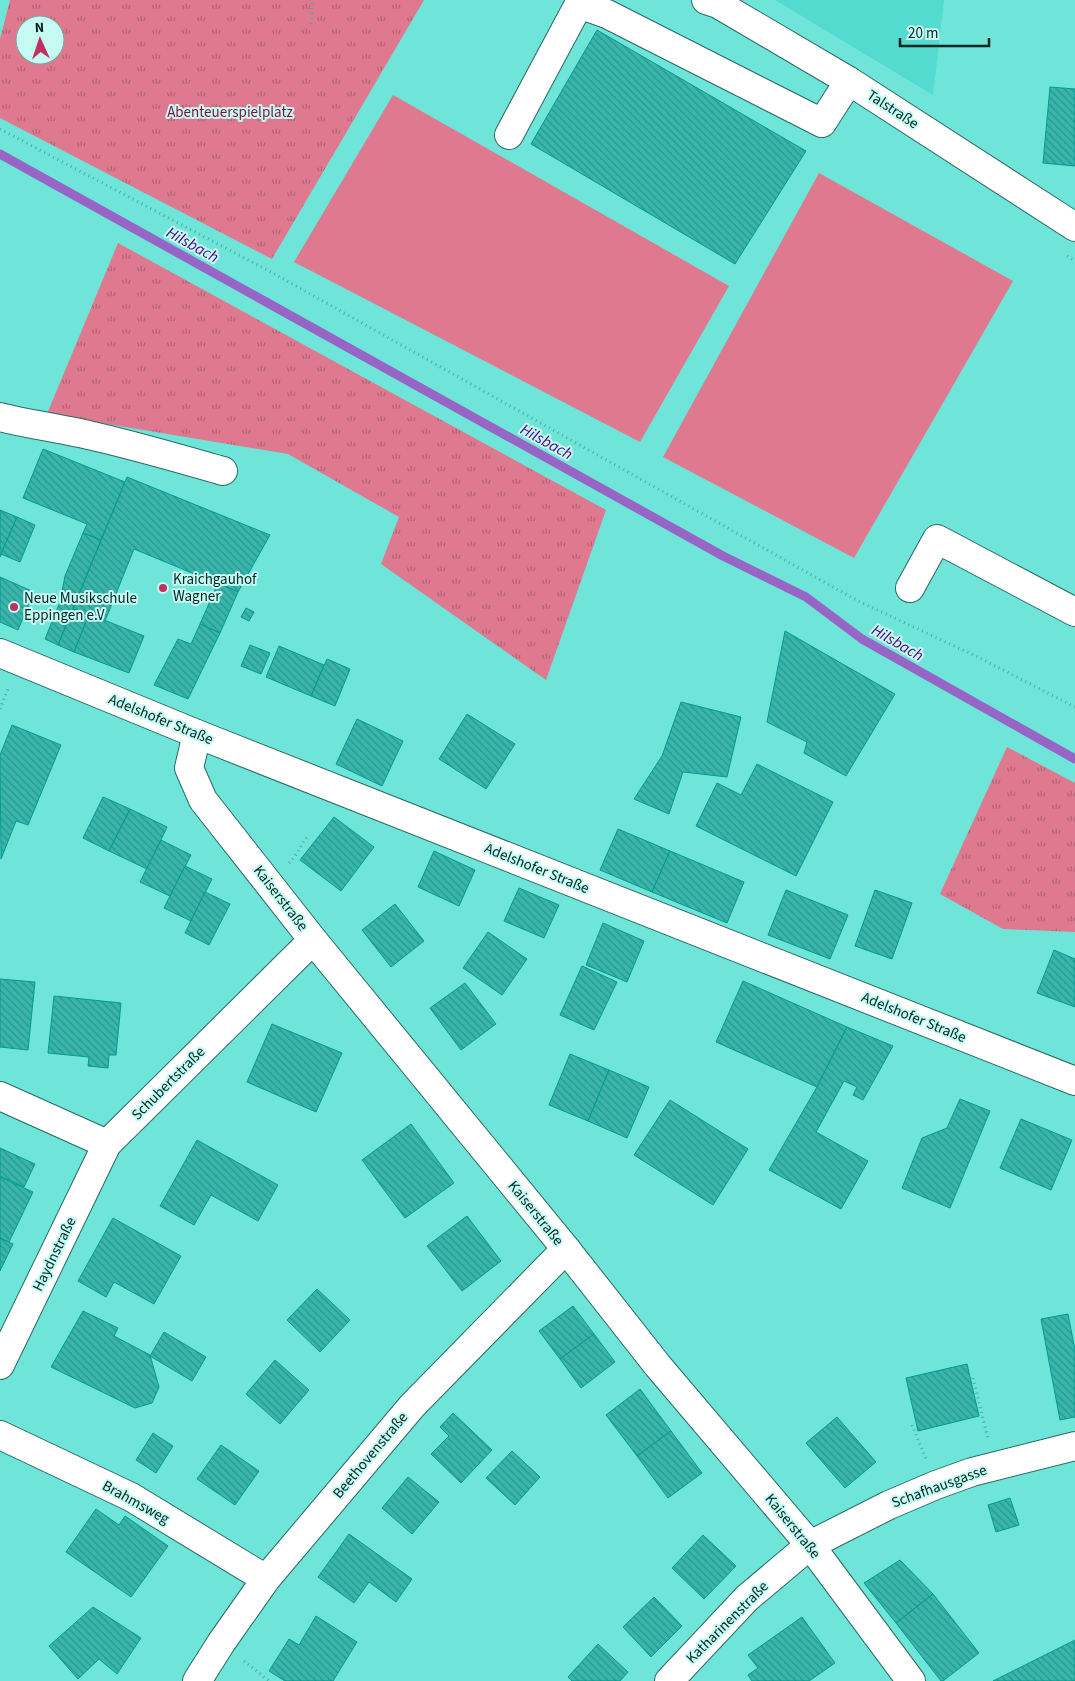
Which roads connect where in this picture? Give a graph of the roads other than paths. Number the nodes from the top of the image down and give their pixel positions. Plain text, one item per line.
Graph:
1 (715, 1) edge
2 (580, 2) edge
3 (850, 81) junction
4 (509, 135) dead end
5 (1075, 227) edge
6 (0, 416) edge
7 (223, 472) dead end
8 (910, 588) dead end
9 (1075, 612) edge
10 (0, 653) edge
11 (197, 734) junction
12 (313, 940) junction
13 (1075, 1081) edge
14 (0, 1096) edge
15 (107, 1144) junction
16 (566, 1249) junction
17 (0, 1365) edge
18 (0, 1435) edge
19 (1075, 1446) edge
20 (810, 1545) junction
21 (266, 1579) junction
22 (197, 1681) edge
23 (669, 1681) edge
24 (911, 1681) edge

1 - 3 street, Talstraße
2 - 3 street
2 - 4 street
3 - 5 street, Talstraße
6 - 7 street
8 - 9 street
10 - 11 street, Adelshofer Straße
11 - 12 street, Kaiserstraße
11 - 13 street, Adelshofer Straße
12 - 15 street, Schubertstraße
12 - 16 street, Kaiserstraße
14 - 15 street
15 - 17 street, Haydnstraße
16 - 20 street, Kaiserstraße
16 - 21 street, Beethovenstraße
18 - 21 street, Brahmsweg
19 - 20 street, Schafhausgasse
20 - 23 street, Katharinenstraße
20 - 24 street, Kaiserstraße
21 - 22 street, Beethovenstraße

